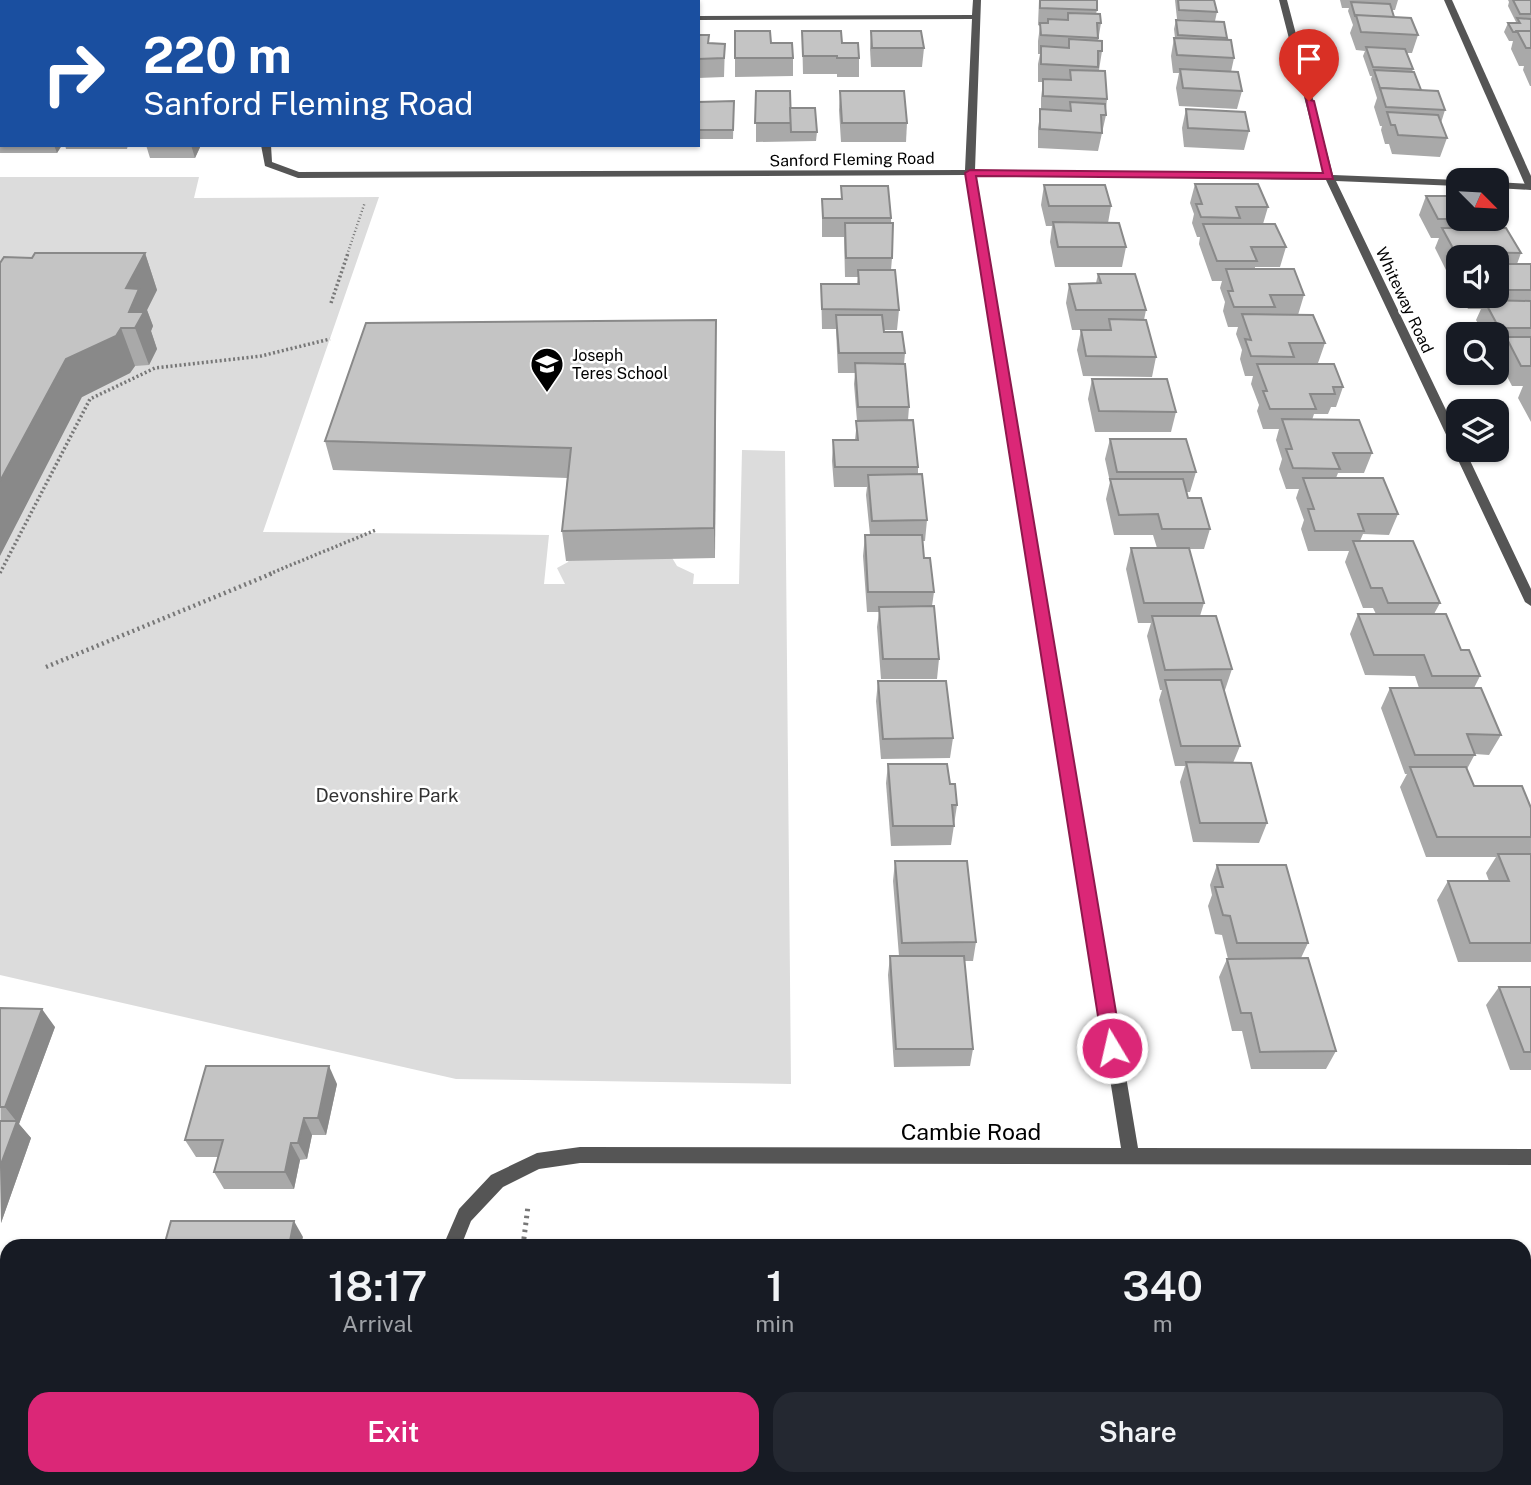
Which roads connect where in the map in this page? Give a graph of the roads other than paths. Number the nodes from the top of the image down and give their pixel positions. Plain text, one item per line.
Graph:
1 (977, 0) edge
2 (1283, 0) edge
3 (1448, 0) edge
4 (976, 17) junction
5 (700, 18) edge
6 (266, 147) edge
7 (970, 173) junction
8 (1329, 176) junction
9 (1446, 182) edge
10 (1509, 186) edge
11 (1531, 187) edge
12 (1531, 602) edge
13 (1131, 1157) junction
14 (1531, 1157) edge
15 (455, 1239) edge

1 - 4 street
2 - 8 street, Whiteway Road
3 - 11 street
4 - 5 street
4 - 7 street
6 - 7 street, Sanford Fleming Road
7 - 8 street, Sanford Fleming Road
7 - 13 street
8 - 9 street, Sanford Fleming Road
8 - 12 street, Whiteway Road
10 - 11 street
13 - 14 street, Cambie Road
13 - 15 street, Cambie Road

